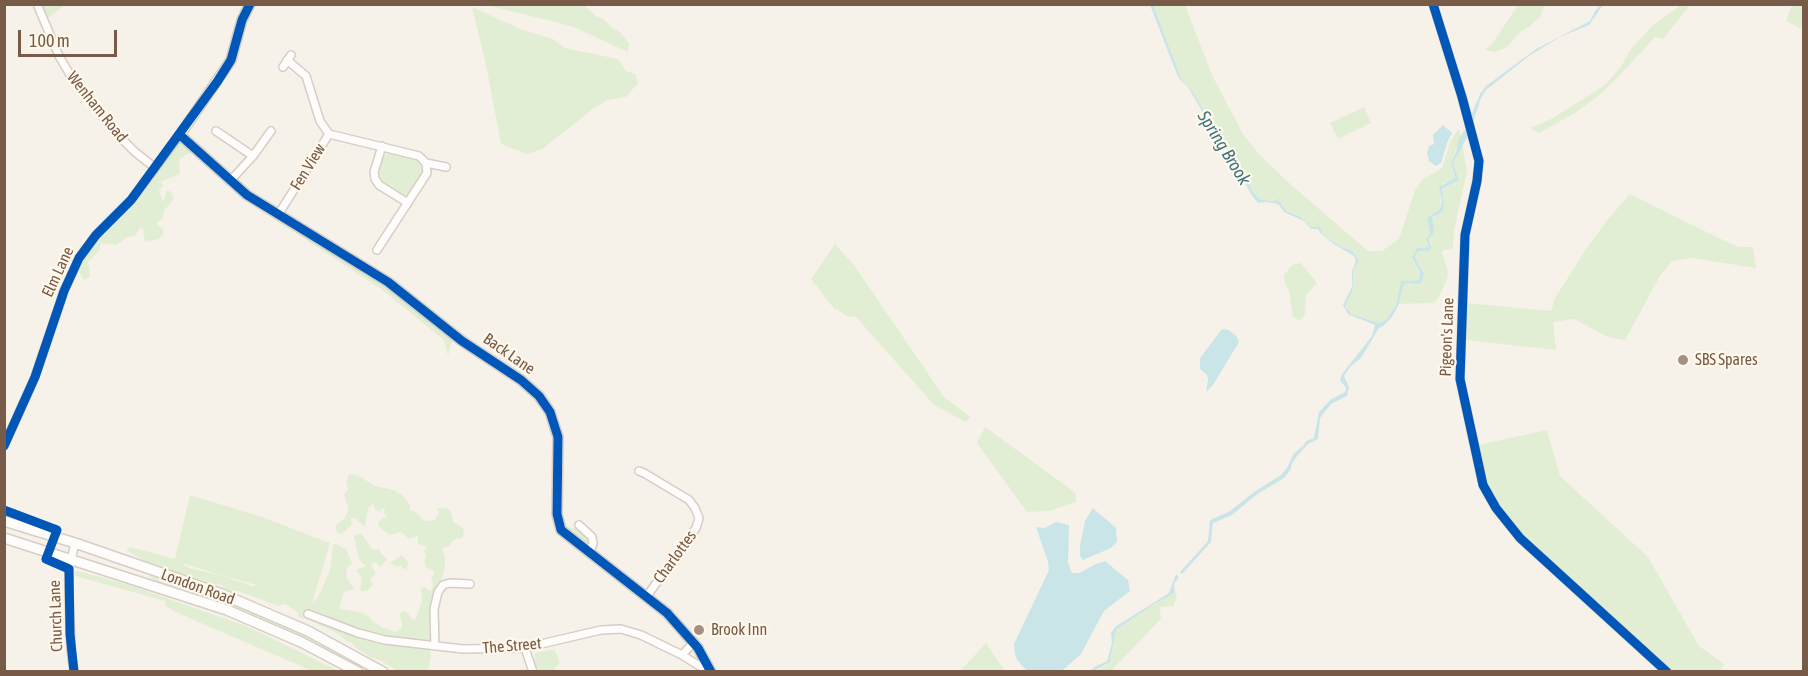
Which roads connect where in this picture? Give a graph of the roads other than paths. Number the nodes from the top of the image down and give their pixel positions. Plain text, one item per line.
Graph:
1 (37, 4) edge
2 (250, 4) edge
3 (1433, 4) edge
4 (287, 60) dead end
5 (216, 130) dead end
6 (271, 131) dead end
7 (329, 134) junction
8 (180, 135) junction
9 (382, 146) junction
10 (253, 156) junction
11 (426, 163) junction
12 (154, 166) junction
13 (446, 167) dead end
14 (230, 181) junction
15 (408, 203) junction
16 (278, 215) junction
17 (378, 250) dead end
18 (4, 446) edge
19 (644, 470) dead end
20 (4, 521) edge
21 (579, 525) dead end
22 (4, 538) edge
23 (75, 543) junction
24 (590, 552) junction
25 (71, 559) junction
26 (470, 584) dead end
27 (647, 596) junction
28 (308, 614) dead end
29 (694, 642) junction
30 (435, 646) junction
31 (525, 648) junction
32 (682, 656) junction
33 (74, 672) edge
34 (358, 672) edge
35 (383, 672) edge
36 (533, 672) edge
37 (710, 672) edge
38 (1667, 672) edge

1 - 12 street, Wenham Road
2 - 8 street
3 - 38 street, Pigeon's Lane
4 - 7 street
5 - 10 street
6 - 10 street
7 - 9 street, Fen View
7 - 16 street, Fen View
8 - 12 street, Elm Lane
8 - 14 street, Back Lane
9 - 11 street, Fen View
9 - 15 street
10 - 14 street
11 - 13 street, Fen View
11 - 15 street
12 - 18 street, Elm Lane
14 - 16 street, Back Lane
15 - 17 street
16 - 24 street, Back Lane
19 - 27 street, Charlottes
20 - 23 street, London Road
21 - 24 street
22 - 25 street, London Road
23 - 25 street, Church Lane
23 - 35 street, London Road
24 - 27 street, Back Lane
25 - 33 street, Church Lane
25 - 34 street, London Road
26 - 30 street
27 - 29 street, Back Lane
28 - 30 street, The Street
29 - 32 street
29 - 37 street, Back Lane
30 - 31 street, The Street
31 - 32 street, The Street
31 - 36 street
32 - 37 street, The Street

